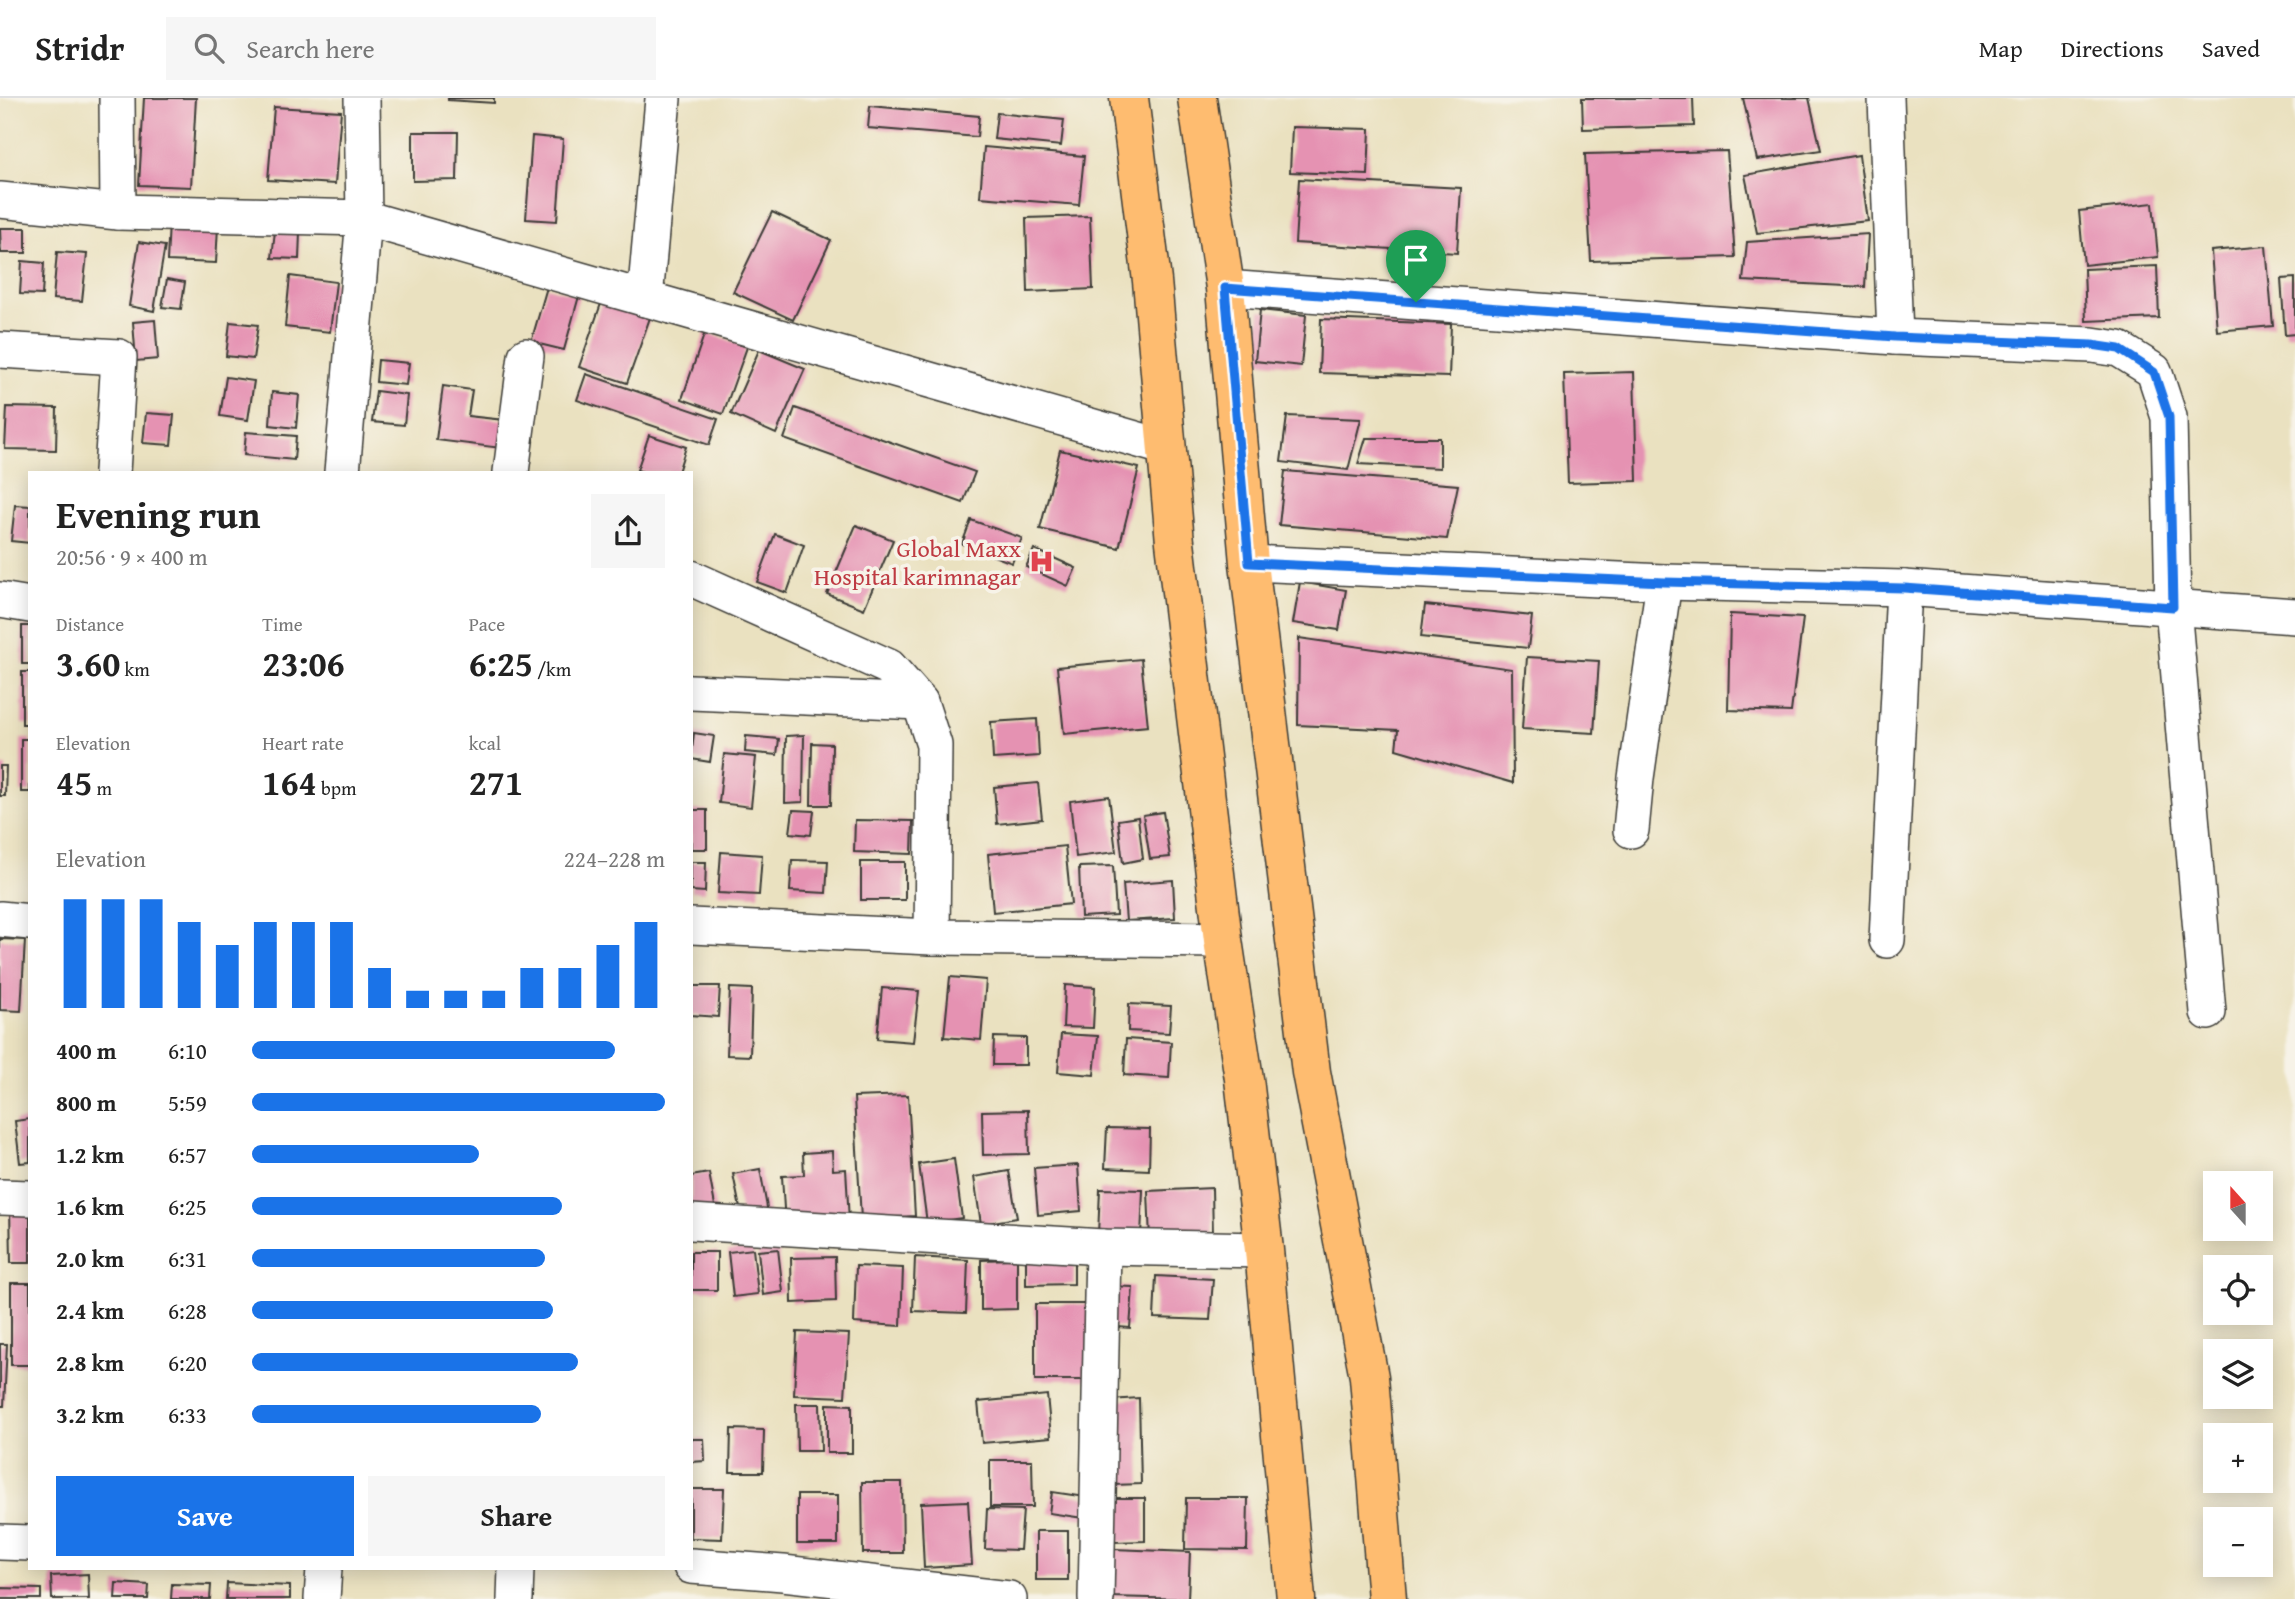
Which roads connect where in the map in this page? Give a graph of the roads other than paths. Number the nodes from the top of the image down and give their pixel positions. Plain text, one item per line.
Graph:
1 (117, 98) edge
2 (362, 98) edge
3 (1129, 98) edge
4 (1197, 98) edge
5 (1886, 98) edge
6 (651, 99) edge
7 (0, 200) edge
8 (118, 212) junction
9 (364, 218) junction
10 (1225, 288) junction
11 (645, 299) junction
12 (1895, 337) junction
13 (0, 350) edge
14 (526, 356) dead end
15 (1167, 448) junction
16 (112, 471) edge
17 (342, 471) edge
18 (511, 471) edge
19 (1249, 563) junction
20 (693, 579) edge
21 (1664, 582) junction
22 (1904, 588) junction
23 (0, 600) edge
24 (28, 605) edge
25 (2173, 607) junction
26 (2295, 616) edge
27 (693, 692) edge
28 (920, 702) junction
29 (1631, 830) dead end
30 (0, 919) edge
31 (28, 922) edge
32 (693, 926) edge
33 (932, 937) junction
34 (1223, 940) junction
35 (1887, 940) dead end
36 (2208, 1012) dead end
37 (0, 1197) edge
38 (28, 1198) edge
39 (693, 1222) edge
40 (1103, 1247) junction
41 (1264, 1250) junction
42 (0, 1542) edge
43 (28, 1543) edge
44 (693, 1566) edge
45 (324, 1570) edge
46 (516, 1570) edge
47 (781, 1586) edge
48 (322, 1599) edge
49 (515, 1599) edge
50 (1009, 1599) edge
51 (1096, 1599) edge
52 (1296, 1599) edge
53 (1387, 1599) edge

1 - 8 street
2 - 9 street
3 - 15 main road
4 - 10 main road
5 - 12 street
6 - 11 street
7 - 8 street
8 - 9 street
9 - 11 street
9 - 17 street
10 - 12 street
10 - 19 main road
11 - 15 street
12 - 25 street
13 - 16 street
14 - 18 street
15 - 34 main road
19 - 21 street
19 - 53 main road
20 - 28 street
21 - 22 street
21 - 29 street
22 - 25 street
22 - 35 street
23 - 24 street
25 - 26 street
25 - 36 street
27 - 28 street
28 - 33 street
30 - 31 street
32 - 33 street
33 - 34 street
34 - 41 main road
37 - 38 street
39 - 40 street
40 - 41 street
40 - 51 street
41 - 52 main road
42 - 43 street
44 - 47 street
45 - 48 street
46 - 49 street
47 - 50 street

